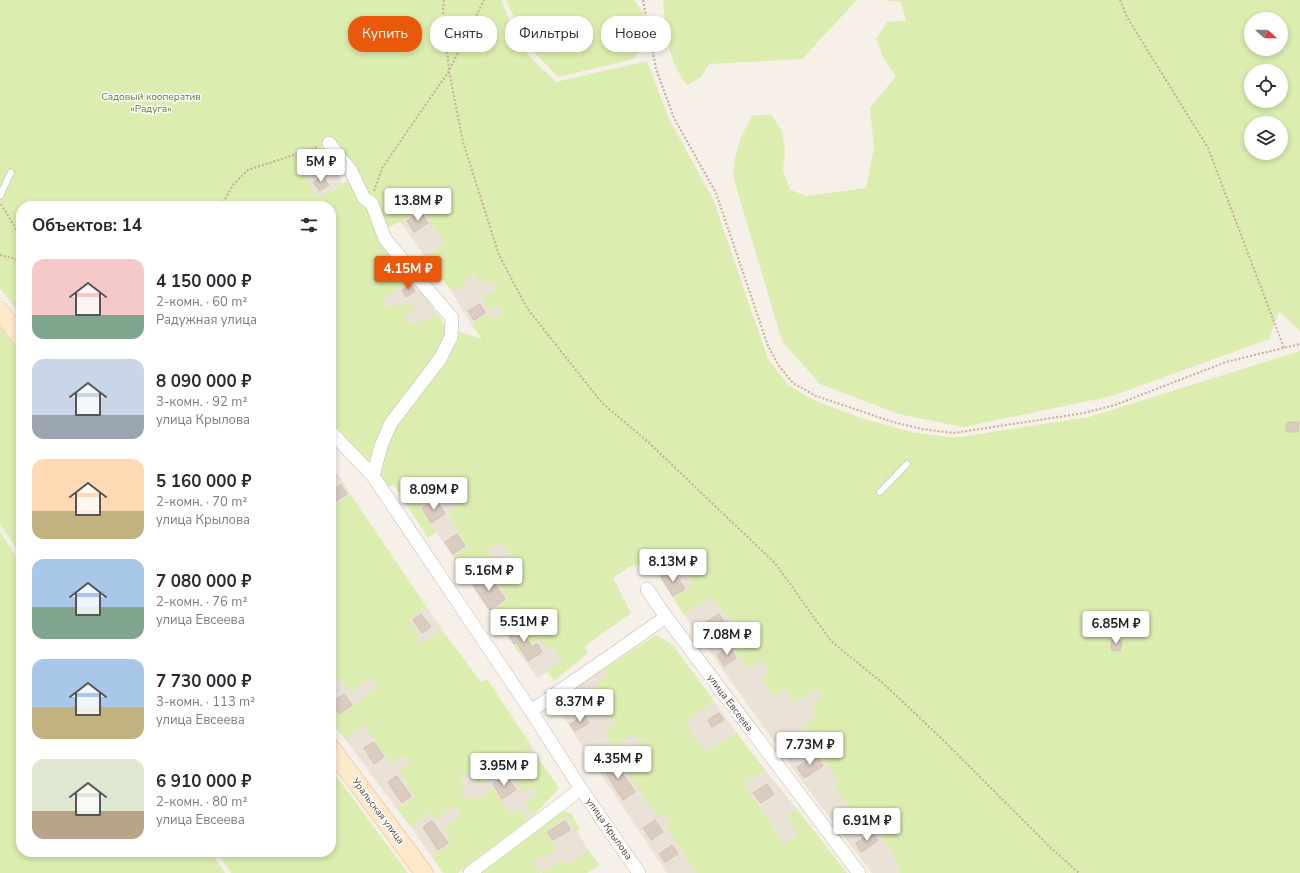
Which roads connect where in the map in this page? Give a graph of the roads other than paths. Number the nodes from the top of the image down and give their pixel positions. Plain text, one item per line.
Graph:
1 (329, 143) road end
2 (11, 172) dead end
3 (0, 196) edge
4 (0, 311) edge
5 (16, 332) edge
6 (336, 437) edge
7 (908, 464) dead end
8 (373, 476) junction
9 (880, 492) dead end
10 (647, 589) dead end
11 (666, 617) junction
12 (531, 711) junction
13 (336, 755) edge
14 (581, 789) junction
15 (424, 873) edge
16 (470, 873) edge
17 (639, 873) edge
18 (859, 873) edge

1 - 8 street
2 - 3 lane
4 - 5 main road
6 - 8 street, улица Крылова
7 - 9 lane
8 - 12 street, улица Крылова
10 - 11 street, улица Евсеева
11 - 12 street
11 - 18 street, улица Евсеева
12 - 14 street, улица Крылова
13 - 15 main road, Уральская улица
14 - 16 street
14 - 17 street, улица Крылова

